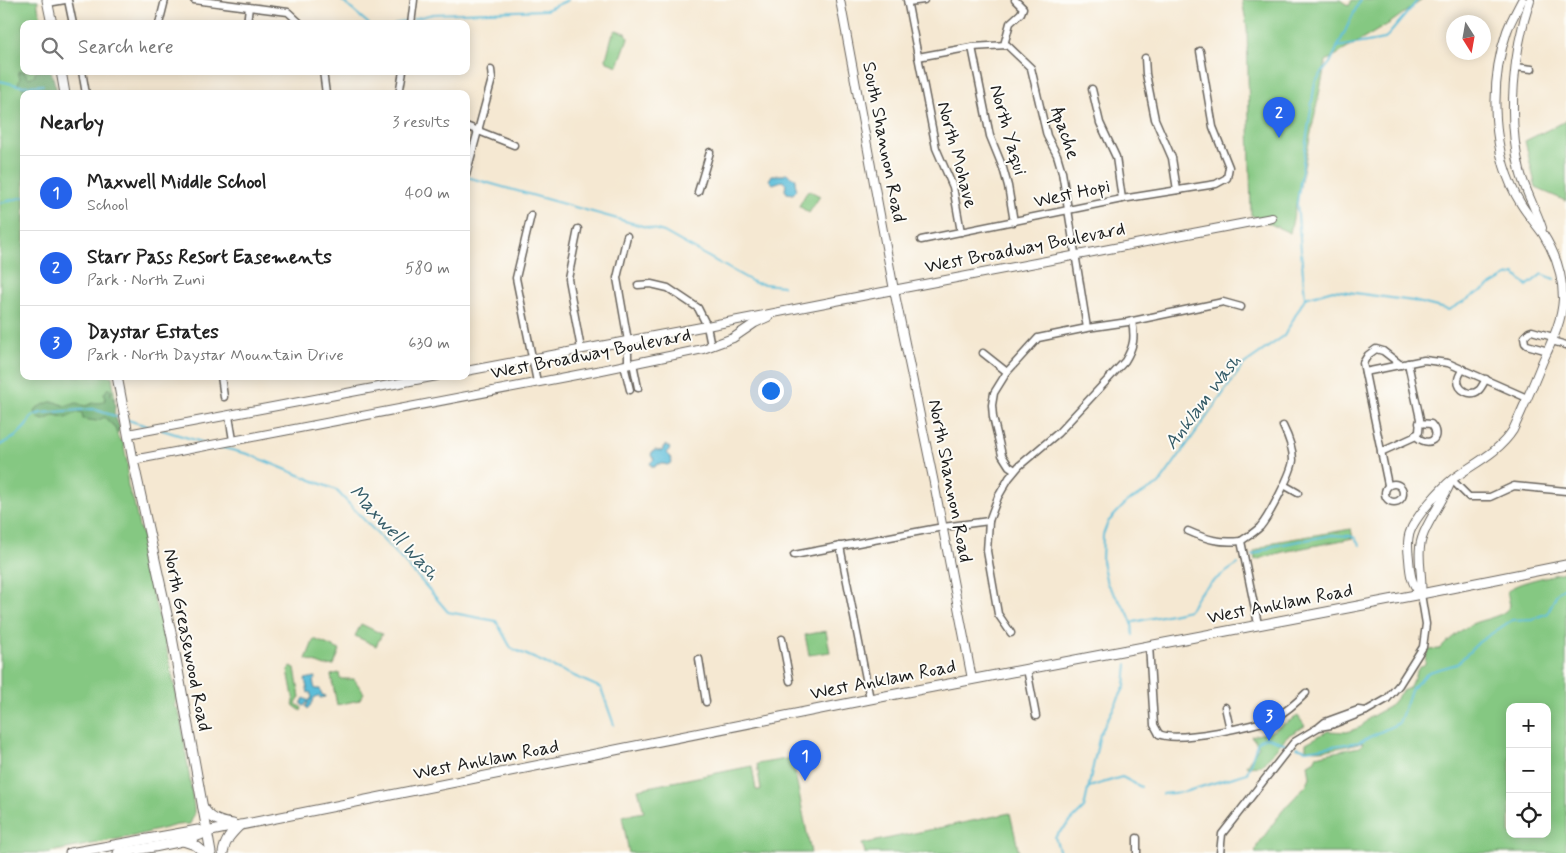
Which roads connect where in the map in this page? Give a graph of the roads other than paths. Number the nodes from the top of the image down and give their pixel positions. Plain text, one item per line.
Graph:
1 (66, 0) edge
2 (165, 0) edge
3 (194, 0) edge
4 (414, 0) edge
5 (840, 0) edge
6 (924, 0) edge
7 (1015, 0) edge
8 (1522, 0) edge
9 (1530, 0) edge
10 (907, 1) edge
11 (47, 2) edge
12 (249, 7) junction
13 (51, 20) edge
14 (72, 20) edge
15 (160, 20) edge
16 (247, 20) edge
17 (297, 20) edge
18 (411, 20) edge
19 (1004, 45) junction
20 (972, 47) junction
21 (1200, 51) dead end
22 (918, 57) junction
23 (1145, 58) dead end
24 (1516, 67) junction
25 (1532, 69) dead end
26 (491, 70) dead end
27 (62, 75) edge
28 (83, 75) edge
29 (324, 75) edge
30 (402, 75) edge
31 (1092, 89) dead end
32 (64, 90) edge
33 (85, 90) edge
34 (325, 90) edge
35 (400, 90) edge
36 (470, 128) edge
37 (479, 131) junction
38 (514, 146) dead end
39 (710, 152) dead end
40 (470, 163) edge
41 (1177, 190) junction
42 (698, 192) dead end
43 (1122, 199) junction
44 (1067, 210) junction
45 (531, 215) dead end
46 (1272, 218) dead end
47 (1014, 222) junction
48 (578, 229) dead end
49 (961, 232) junction
50 (1544, 235) junction
51 (627, 236) dead end
52 (921, 240) dead end
53 (1076, 255) junction
54 (1563, 274) edge
55 (638, 285) dead end
56 (894, 290) junction
57 (1241, 307) dead end
58 (784, 311) junction
59 (1132, 321) junction
60 (707, 326) junction
61 (1087, 328) junction
62 (1553, 339) junction
63 (628, 341) junction
64 (1566, 345) edge
65 (711, 346) junction
66 (580, 349) junction
67 (1548, 351) junction
68 (983, 353) dead end
69 (532, 358) junction
70 (628, 364) junction
71 (1404, 364) junction
72 (1463, 369) junction
73 (470, 370) edge
74 (1007, 372) junction
75 (1365, 372) junction
76 (1486, 379) junction
77 (118, 380) edge
78 (222, 380) edge
79 (416, 380) edge
80 (538, 382) junction
81 (638, 388) dead end
82 (630, 390) dead end
83 (224, 397) dead end
84 (1527, 398) junction
85 (229, 416) junction
86 (1419, 423) junction
87 (1283, 426) dead end
88 (128, 434) junction
89 (1415, 435) junction
90 (233, 440) junction
91 (1381, 452) junction
92 (133, 460) junction
93 (1015, 470) junction
94 (1452, 480) junction
95 (1284, 485) junction
96 (1388, 485) dead end
97 (1566, 491) edge
98 (1298, 493) dead end
99 (989, 521) junction
100 (943, 527) junction
101 (1188, 530) dead end
102 (1241, 541) junction
103 (840, 546) junction
104 (794, 555) dead end
105 (1566, 565) edge
106 (1421, 594) junction
107 (1258, 624) junction
108 (1011, 633) dead end
109 (782, 639) dead end
110 (1149, 645) junction
111 (699, 659) dead end
112 (1026, 669) junction
113 (972, 679) junction
114 (790, 681) dead end
115 (1306, 693) dead end
116 (870, 699) junction
117 (706, 702) dead end
118 (1225, 707) dead end
119 (1036, 716) dead end
120 (1230, 730) junction
121 (201, 804) junction
122 (240, 825) junction
123 (206, 832) junction
124 (1137, 838) dead end
125 (180, 841) junction
126 (70, 853) edge
127 (118, 853) edge
128 (205, 853) edge
129 (211, 853) edge
130 (223, 853) edge
131 (1137, 853) edge
132 (1220, 853) edge

1 - 11 street
1 - 14 street
2 - 15 street
3 - 12 street
4 - 18 street
5 - 56 street, South Shannon Road
6 - 10 street
7 - 19 street
8 - 50 street
9 - 24 street
10 - 22 street, North Mohave
11 - 13 main road
12 - 16 street
12 - 17 street
19 - 20 street
19 - 44 street, Apache
20 - 22 street
20 - 47 street, North Yaqui
21 - 41 street, West Hopi
22 - 49 street, North Mohave
23 - 41 street
24 - 25 street
24 - 50 street
26 - 37 street
27 - 32 main road
28 - 33 street
29 - 34 street
30 - 35 street
31 - 43 street
36 - 37 street
37 - 38 street
37 - 40 street
39 - 42 street
41 - 43 street, West Hopi
43 - 44 street, West Hopi
44 - 47 street, West Hopi
44 - 53 street, Apache
45 - 69 street
46 - 53 street, West Broadway Boulevard
47 - 49 street, West Hopi
48 - 66 street
49 - 52 street, West Hopi
50 - 54 street
51 - 63 street
53 - 56 street, West Broadway Boulevard
53 - 61 street, Apache
54 - 62 street
55 - 60 street
56 - 58 street, West Broadway Boulevard
56 - 100 street, North Shannon Road
57 - 59 street
58 - 60 street, West Broadway Boulevard
58 - 65 street, West Broadway Boulevard
59 - 61 street
59 - 93 street
60 - 63 street, West Broadway Boulevard
60 - 65 street
61 - 74 street
62 - 64 street
62 - 67 street
62 - 67 street
63 - 66 street, West Broadway Boulevard
63 - 70 street
65 - 70 street, West Broadway Boulevard
66 - 69 street, West Broadway Boulevard
67 - 84 street
68 - 74 street
69 - 73 street, West Broadway Boulevard
69 - 80 street
70 - 80 street, West Broadway Boulevard
70 - 81 street
70 - 82 street
71 - 72 street
71 - 75 street
71 - 75 street
71 - 86 street
72 - 76 street
72 - 76 street
74 - 93 street
75 - 91 street
76 - 84 street
77 - 88 main road, North Greasewood Road
78 - 83 street
79 - 85 street
80 - 90 street, West Broadway Boulevard
84 - 94 street
85 - 88 street
85 - 90 street
86 - 89 street
86 - 89 street
87 - 95 street
88 - 92 main road, North Greasewood Road
89 - 91 street
90 - 92 street, West Broadway Boulevard
91 - 96 street
92 - 121 main road, North Greasewood Road
93 - 99 street
94 - 97 street
94 - 106 street
94 - 106 street
95 - 98 street
95 - 102 street
99 - 100 street
99 - 108 street
100 - 103 street
100 - 113 street, North Shannon Road
101 - 102 street
102 - 107 street
103 - 104 street
103 - 116 street
105 - 106 main road, West Anklam Road
106 - 107 main road, West Anklam Road
106 - 132 street
107 - 110 main road, West Anklam Road
109 - 114 street
110 - 112 main road, West Anklam Road
110 - 120 street
111 - 117 street
112 - 113 main road, West Anklam Road
112 - 119 street
113 - 116 main road, West Anklam Road
115 - 120 street
116 - 122 main road, West Anklam Road
118 - 120 street
121 - 122 main road
121 - 123 main road, North Greasewood Road
122 - 123 main road, West Anklam Road
122 - 130 main road
123 - 125 main road, West Anklam Road
123 - 126 main road, West Anklam Road
123 - 129 main road, North Greasewood Road
124 - 131 street
125 - 127 main road, West Anklam Road
125 - 128 main road

